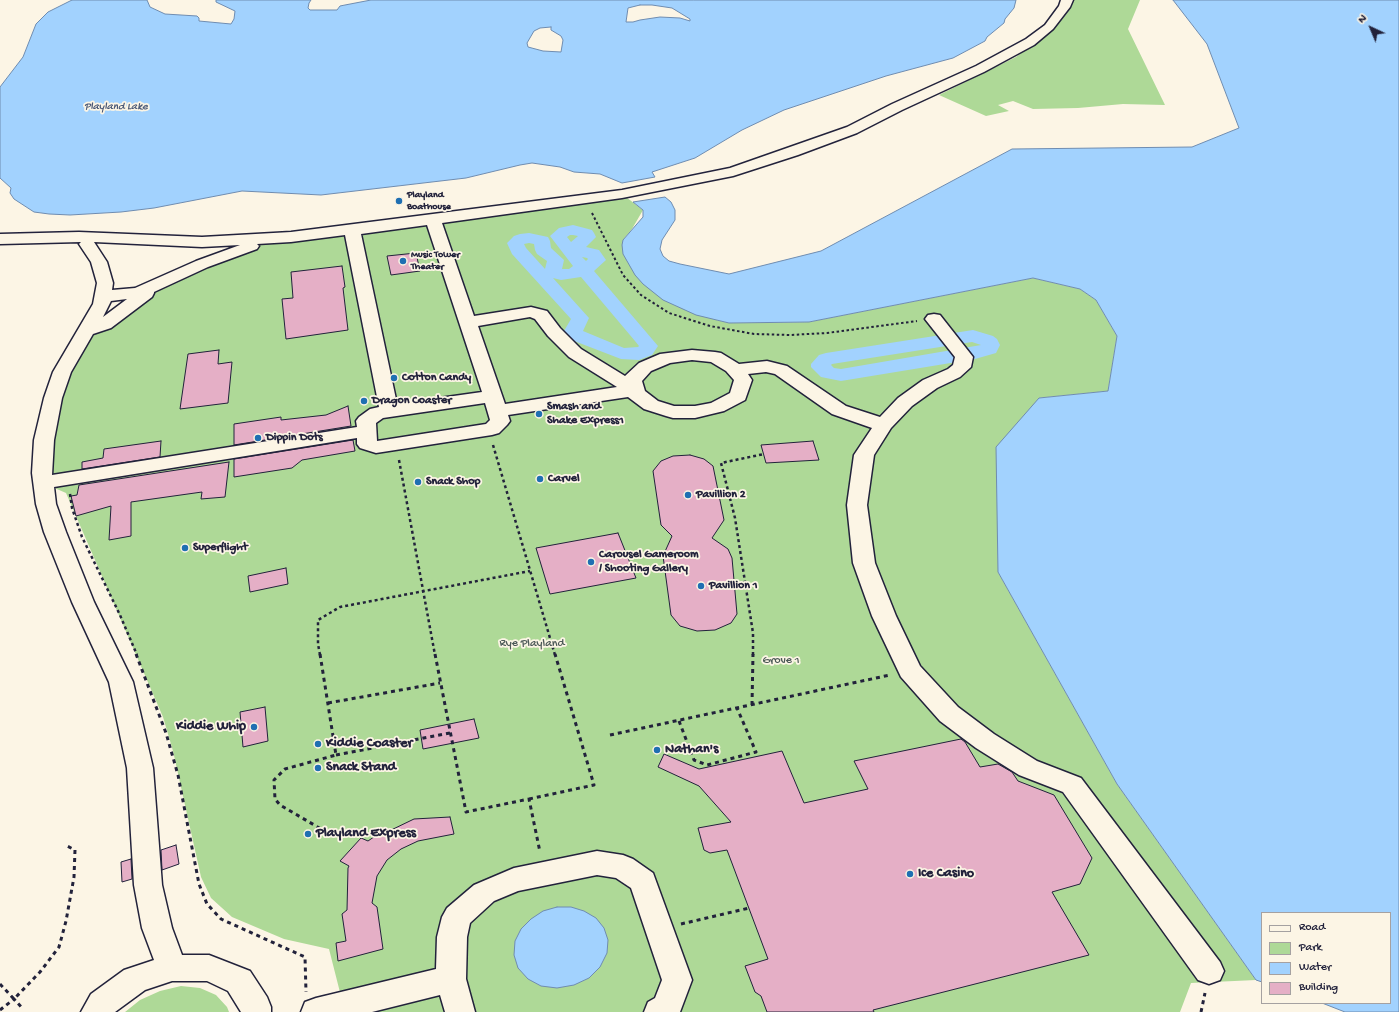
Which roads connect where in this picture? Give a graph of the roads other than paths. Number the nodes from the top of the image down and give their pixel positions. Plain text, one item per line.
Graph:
1 (1067, 0) edge
2 (433, 219) junction
3 (352, 230) junction
4 (291, 237) junction
5 (0, 239) edge
6 (87, 244) dead end
7 (159, 284) junction
8 (103, 296) junction
9 (934, 319) road end
10 (468, 322) junction
11 (88, 330) junction
12 (735, 370) junction
13 (635, 390) junction
14 (495, 403) junction
15 (389, 412) junction
16 (883, 425) junction
17 (366, 432) junction
18 (43, 483) junction
19 (172, 968) junction
20 (1209, 971) dead end
21 (451, 979) junction
22 (311, 1004) edge
23 (96, 1012) edge
24 (256, 1012) edge
25 (460, 1012) edge
26 (659, 1012) edge

1 - 2 street
2 - 3 street
2 - 10 street
3 - 4 street
3 - 15 street
4 - 5 street
4 - 7 street
6 - 8 street
7 - 8 street
7 - 11 street
8 - 11 street
9 - 16 street
10 - 13 street
10 - 14 street
11 - 18 street
12 - 13 street
12 - 13 street
12 - 16 street
13 - 14 street
14 - 15 street
14 - 17 street
15 - 17 street
16 - 20 street
17 - 18 street
18 - 19 street
19 - 23 street
19 - 24 street
21 - 22 street
21 - 25 street
21 - 26 street

